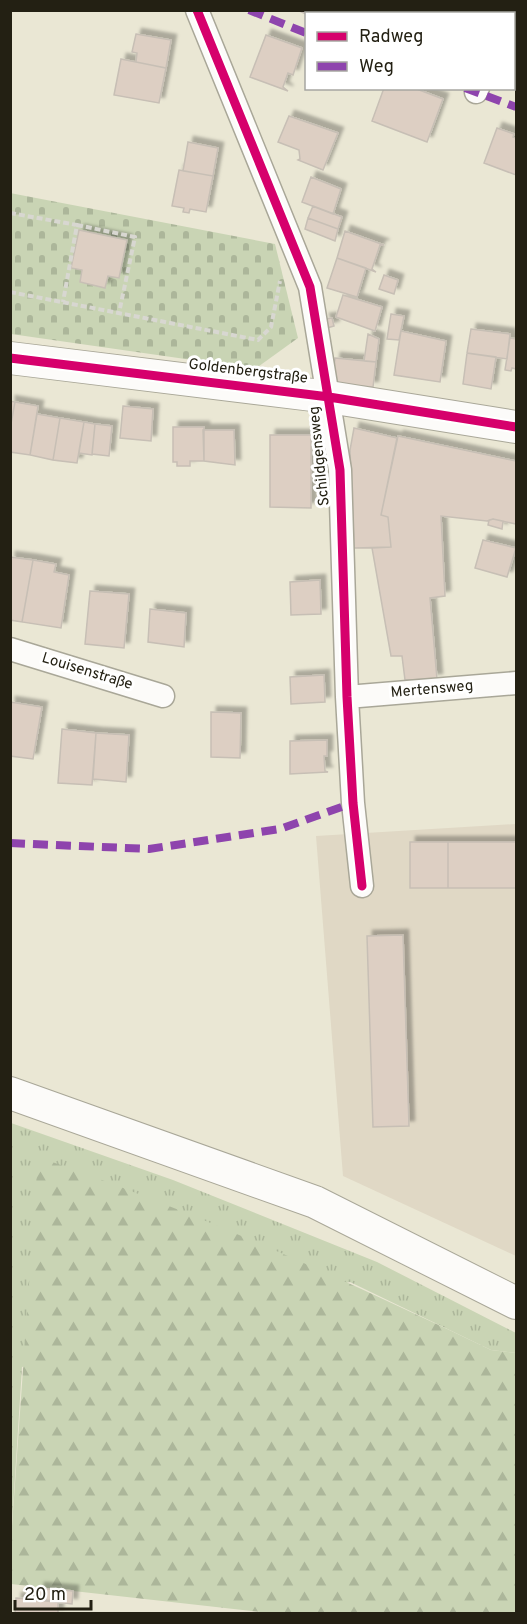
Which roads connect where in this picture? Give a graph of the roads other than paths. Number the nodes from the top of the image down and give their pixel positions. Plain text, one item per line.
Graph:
1 (200, 12) edge
2 (10, 358) edge
3 (329, 397) junction
4 (516, 427) edge
5 (10, 649) edge
6 (516, 682) edge
7 (163, 696) dead end
8 (347, 697) junction
9 (362, 886) dead end
10 (10, 1093) edge
11 (516, 1303) edge

1 - 3 street, Schildgensweg
2 - 3 main road, Goldenbergstraße
3 - 4 main road, Goldenbergstraße
3 - 8 street, Schildgensweg
5 - 7 street, Louisenstraße
6 - 8 street, Mertensweg
8 - 9 street, Schildgensweg
10 - 11 main road

